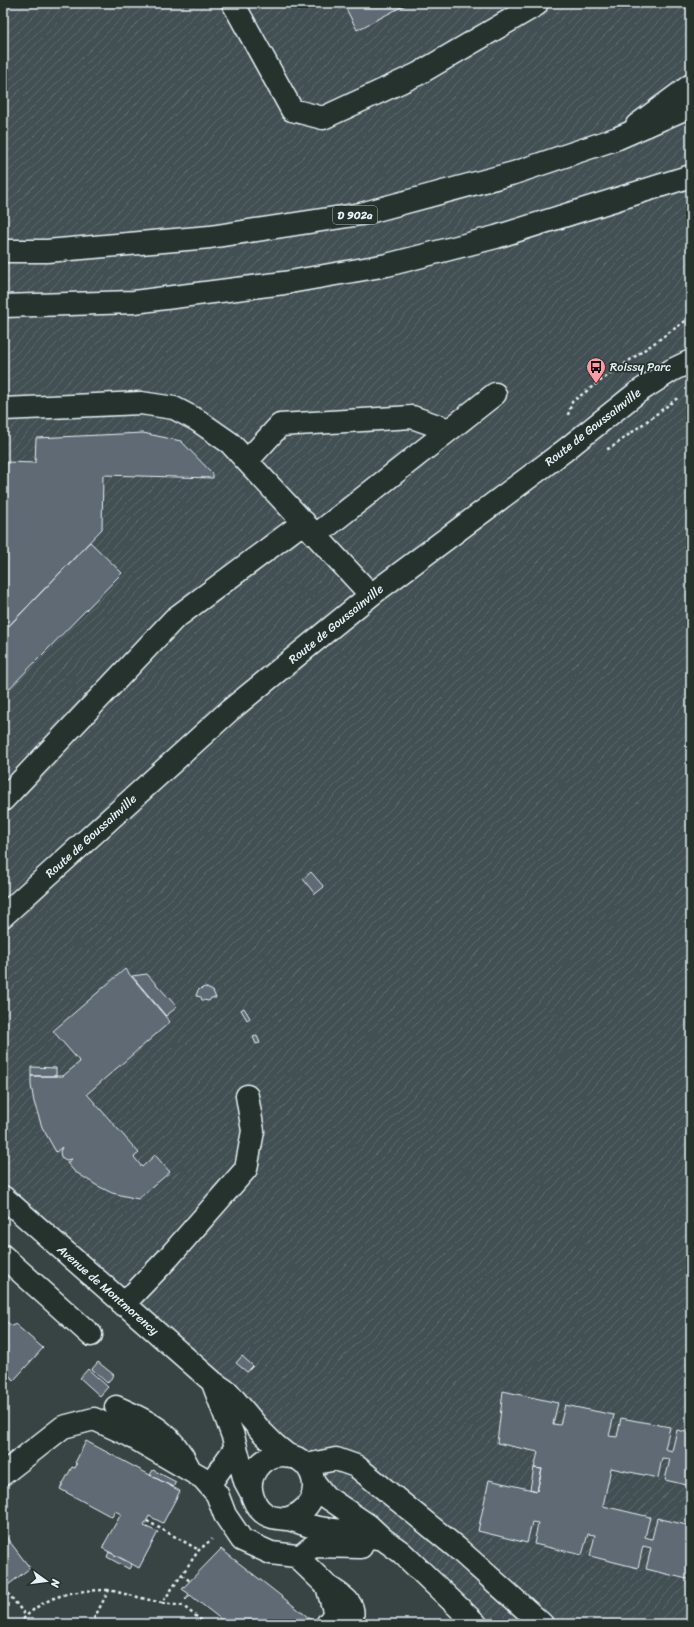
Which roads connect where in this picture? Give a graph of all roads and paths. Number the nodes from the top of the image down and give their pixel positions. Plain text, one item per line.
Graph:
1 (233, 3) edge
2 (536, 5) dead end
3 (691, 85) edge
4 (691, 106) edge
5 (618, 138) junction
6 (691, 176) edge
7 (3, 251) edge
8 (3, 306) edge
9 (691, 361) edge
10 (495, 394) dead end
11 (3, 409) edge
12 (449, 430) junction
13 (247, 461) junction
14 (310, 528) junction
15 (371, 595) junction
16 (3, 800) edge
17 (3, 916) edge
18 (247, 1096) dead end
19 (3, 1198) edge
20 (3, 1256) edge
21 (123, 1305) junction
22 (91, 1335) dead end
23 (213, 1382) junction
24 (116, 1407) dead end
25 (236, 1447) junction
26 (303, 1468) junction
27 (190, 1471) junction
28 (3, 1474) edge
29 (209, 1485) junction
30 (252, 1494) junction
31 (286, 1519) junction
32 (147, 1521) dead end
33 (214, 1537) dead end
34 (383, 1539) junction
35 (361, 1547) dead end
36 (199, 1550) junction
37 (298, 1558) junction
38 (182, 1576) junction
39 (190, 1580) dead end
40 (327, 1586) junction
41 (4, 1588) edge
42 (109, 1590) junction
43 (162, 1603) junction
44 (26, 1616) junction
45 (19, 1624) edge
46 (91, 1624) edge
47 (206, 1624) edge
48 (327, 1624) edge
49 (350, 1624) edge
50 (476, 1624) edge
51 (542, 1624) edge

1 - 2 street
3 - 5 street
4 - 5 street, D 902a
5 - 7 street, D 902a
6 - 8 street
9 - 15 street, Route de Goussainville
10 - 12 street
11 - 13 street
12 - 13 street
12 - 14 street
13 - 14 street
14 - 15 street
14 - 16 street
15 - 17 street, Route de Goussainville
18 - 21 street
19 - 21 street, Avenue de Montmorency
20 - 22 street
21 - 23 street, Avenue de Montmorency
23 - 25 street, Avenue de Montmorency
23 - 26 street, Avenue de Montmorency
24 - 27 street
25 - 29 street
25 - 30 street, Avenue de Montmorency
26 - 30 street
26 - 31 street
26 - 34 street, Avenue de Montmorency
26 - 51 street
27 - 28 street
27 - 29 street
29 - 37 street
30 - 31 street
31 - 34 street, Avenue de Montmorency
32 - 36 path
33 - 36 path
34 - 50 street, Avenue de Montmorency
35 - 37 street
36 - 38 path
37 - 40 street
38 - 39 path
38 - 43 path
40 - 48 street
40 - 49 street
41 - 44 path
42 - 43 path
42 - 44 path
42 - 46 path
43 - 47 path
44 - 45 path

